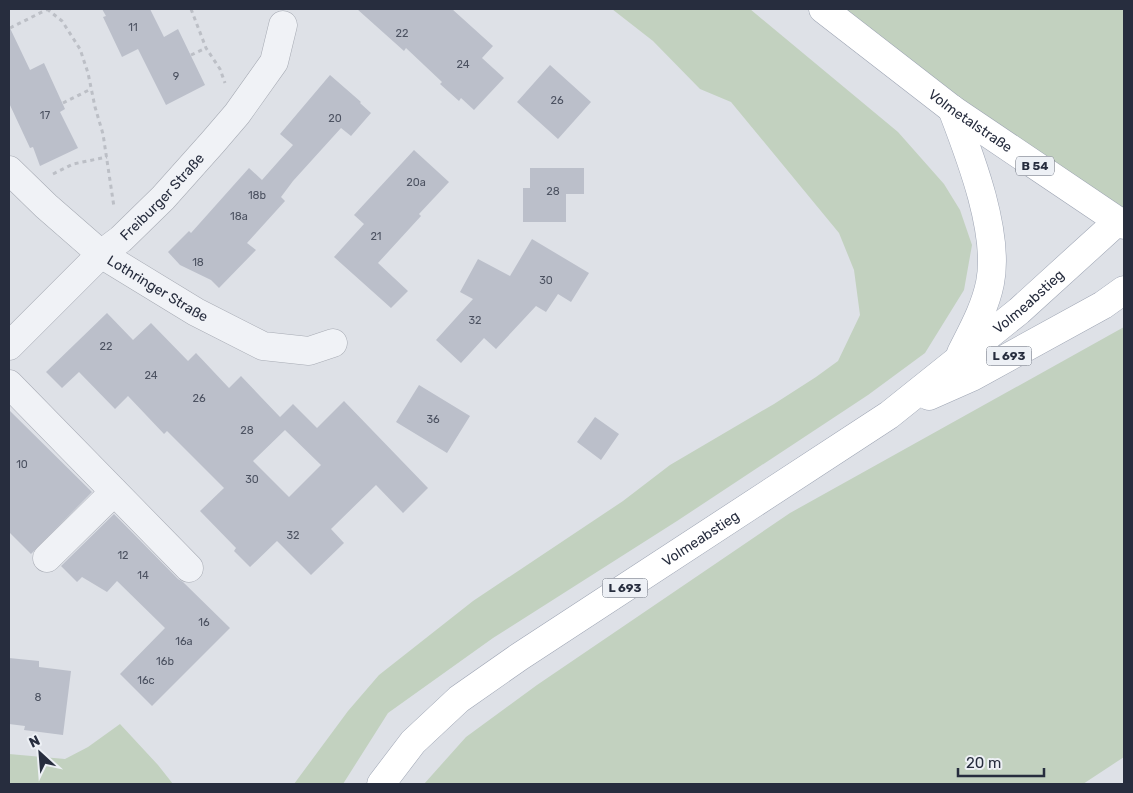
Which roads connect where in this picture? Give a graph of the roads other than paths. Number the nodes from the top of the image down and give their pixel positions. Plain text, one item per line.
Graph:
1 (823, 9) edge
2 (283, 25) dead end
3 (952, 109) junction
4 (9, 170) edge
5 (1121, 223) edge
6 (111, 247) junction
7 (1124, 290) edge
8 (333, 344) dead end
9 (9, 346) edge
10 (956, 362) junction
11 (9, 384) edge
12 (889, 415) junction
13 (114, 492) junction
14 (47, 558) dead end
15 (189, 568) dead end
16 (381, 784) edge

1 - 3 main road, Volmetalstraße / B 54
2 - 6 street, Freiburger Straße
3 - 5 main road, Volmetalstraße / B 54
3 - 10 main road, L 693
4 - 6 street, Lothringer Straße
5 - 10 main road, Volmeabstieg / L 693
6 - 8 street, Lothringer Straße
6 - 9 street, Freiburger Straße
7 - 12 main road, Volmeabstieg / L 693
10 - 12 main road, Volmeabstieg / L 693
11 - 13 street
12 - 16 main road, Volmeabstieg / L 693
13 - 14 street
13 - 15 street

